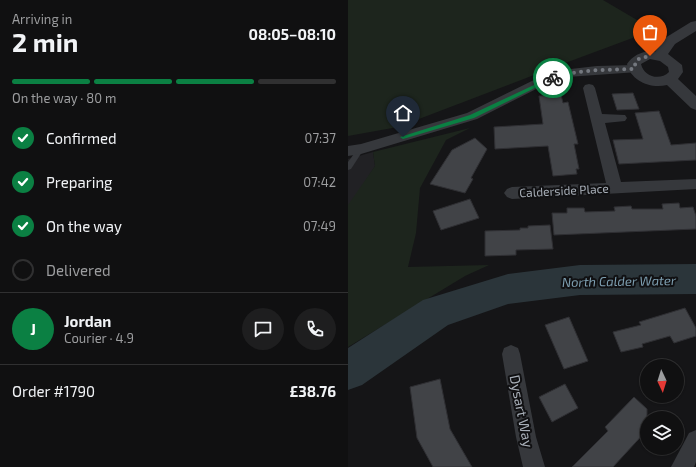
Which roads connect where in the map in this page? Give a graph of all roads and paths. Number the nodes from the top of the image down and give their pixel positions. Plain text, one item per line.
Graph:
1 (696, 26) edge
2 (659, 56) junction
3 (634, 69) junction
4 (670, 80) junction
5 (589, 88) dead end
6 (696, 106) edge
7 (620, 118) dead end
8 (597, 119) junction
9 (361, 149) junction
10 (348, 151) edge
11 (348, 167) edge
12 (696, 184) edge
13 (615, 188) junction
14 (512, 193) dead end
15 (511, 354) dead end
16 (696, 440) edge
17 (534, 467) edge
18 (682, 467) edge

1 - 2 street
2 - 3 street
2 - 4 street
3 - 4 street
3 - 9 street
4 - 6 street
5 - 8 street, Calderside Place
7 - 8 street
8 - 13 street, Calderside Place
9 - 10 street
9 - 11 lane
12 - 13 street, Calderside Place
13 - 14 street, Calderside Place
15 - 17 street, Dysart Way
16 - 18 street

